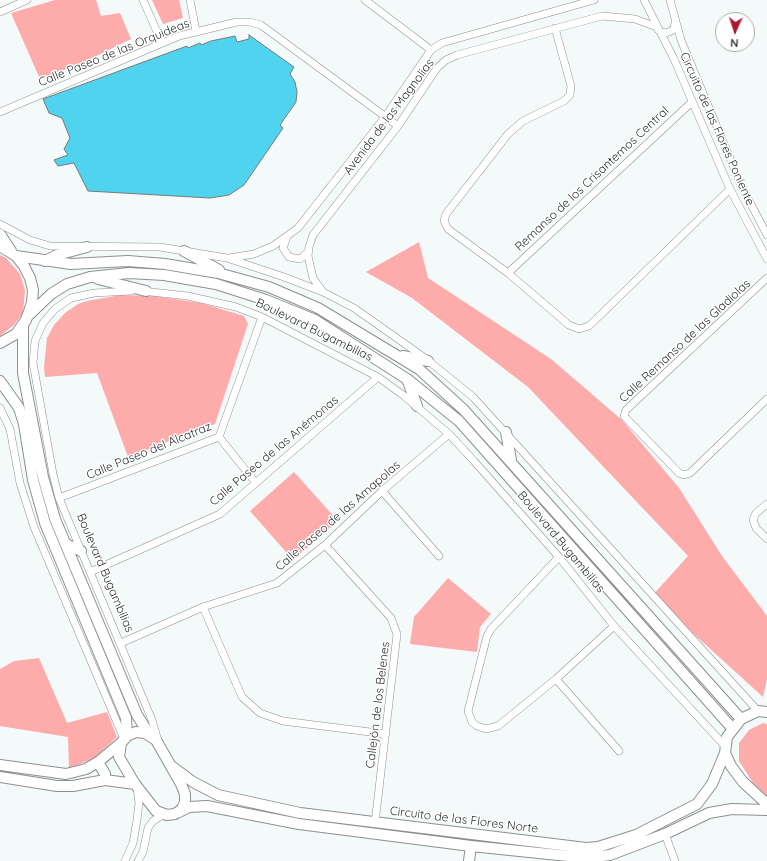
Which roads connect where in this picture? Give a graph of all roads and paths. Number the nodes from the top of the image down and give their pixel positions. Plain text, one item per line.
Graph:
1 (27, 0) edge
2 (143, 0) edge
3 (190, 0) edge
4 (365, 0) edge
5 (594, 0) edge
6 (644, 0) edge
7 (670, 0) edge
8 (0, 12) edge
9 (675, 23) junction
10 (555, 28) junction
11 (658, 28) junction
12 (196, 31) junction
13 (162, 43) junction
14 (431, 50) junction
15 (692, 102) junction
16 (0, 112) edge
17 (385, 116) junction
18 (398, 126) junction
19 (730, 189) junction
20 (0, 224) edge
21 (0, 234) edge
22 (767, 235) edge
23 (287, 237) junction
24 (0, 246) edge
25 (87, 246) junction
26 (184, 251) junction
27 (308, 252) junction
28 (14, 254) junction
29 (227, 258) junction
30 (767, 259) edge
31 (44, 261) junction
32 (508, 273) junction
33 (229, 276) junction
34 (90, 277) junction
35 (767, 278) edge
36 (146, 291) junction
37 (323, 292) junction
38 (29, 315) junction
39 (262, 317) junction
40 (23, 325) junction
41 (0, 343) edge
42 (397, 355) junction
43 (428, 361) junction
44 (378, 377) junction
45 (407, 379) junction
46 (0, 381) edge
47 (767, 399) edge
48 (417, 406) junction
49 (0, 408) edge
50 (506, 432) junction
51 (449, 434) junction
52 (219, 437) junction
53 (511, 460) junction
54 (256, 483) junction
55 (382, 491) junction
56 (59, 498) junction
57 (767, 504) edge
58 (767, 539) edge
59 (66, 544) junction
60 (324, 545) junction
61 (81, 551) junction
62 (439, 556) dead end
63 (559, 557) junction
64 (90, 572) junction
65 (204, 607) junction
66 (614, 626) junction
67 (121, 643) junction
68 (556, 679) junction
69 (762, 712) edge
70 (741, 719) junction
71 (732, 728) junction
72 (149, 734) junction
73 (386, 734) junction
74 (124, 739) junction
75 (159, 744) junction
76 (725, 749) junction
77 (620, 751) dead end
78 (98, 762) junction
79 (0, 765) edge
80 (170, 765) junction
81 (0, 777) edge
82 (105, 780) junction
83 (136, 785) junction
84 (218, 795) junction
85 (767, 804) edge
86 (213, 807) junction
87 (688, 810) junction
88 (767, 810) edge
89 (179, 812) junction
90 (300, 813) junction
91 (164, 815) junction
92 (375, 822) junction
93 (299, 824) junction
94 (688, 824) junction
95 (665, 834) junction
96 (471, 846) junction
97 (125, 861) edge
98 (138, 861) edge
99 (469, 861) edge
100 (676, 861) edge

1 - 8 street
2 - 13 street
3 - 12 street
4 - 14 street
5 - 14 street, Avenida de las Magnolias
6 - 11 street, Circuito de las Flores Poniente
7 - 9 street, Circuito de las Flores Poniente
9 - 11 street
9 - 22 street, Circuito de las Flores Poniente
10 - 11 street, Avenida de las Magnolias
10 - 18 street, Avenida de las Magnolias
10 - 32 street
11 - 15 street, Circuito de las Flores Poniente
12 - 13 street, Calle Paseo de las Orquideas
12 - 17 street, Calle Paseo de las Orquideas
13 - 16 street, Calle Paseo de las Orquideas
14 - 17 street, Avenida de las Magnolias
15 - 19 street, Circuito de las Flores Poniente
15 - 32 street, Remanso de los Crisantemos Central
17 - 18 street, Calle Paseo de las Orquideas
17 - 23 street, Avenida de las Magnolias
18 - 27 street, Avenida de las Magnolias
19 - 30 street, Circuito de las Flores Poniente
19 - 32 street
20 - 25 street
21 - 28 street
23 - 27 street
23 - 29 street, Avenida de las Magnolias
24 - 28 street
25 - 26 street
25 - 31 street
26 - 29 street
26 - 33 street
27 - 37 street, Avenida de las Magnolias
28 - 31 street, Boulevard Bugambilias
28 - 38 street
29 - 37 street
31 - 33 street, Boulevard Bugambilias
33 - 42 street, Boulevard Bugambilias
34 - 36 street
34 - 38 street, Boulevard Bugambilias
34 - 45 street, Boulevard Bugambilias
35 - 47 street, Calle Remanso de las Gladiolas
36 - 39 street, Boulevard Bugambilias
36 - 56 street, Boulevard Bugambilias
37 - 43 street
38 - 40 street
39 - 44 street, Boulevard Bugambilias
39 - 52 street, Calle Paseo del Alcatraz
40 - 41 street
40 - 59 street, Boulevard Bugambilias
42 - 43 street
42 - 53 street, Boulevard Bugambilias
43 - 50 street
44 - 48 street, Boulevard Bugambilias
44 - 54 street, Calle Paseo de las Anémonas
45 - 48 street
45 - 71 street, Boulevard Bugambilias
46 - 74 street
48 - 51 street, Boulevard Bugambilias
49 - 74 street
50 - 53 street
50 - 69 street
51 - 55 street, Calle Paseo de las Amapolas
51 - 63 street, Boulevard Bugambilias
52 - 54 street
52 - 56 street, Calle Paseo del Alcatraz
53 - 70 street, Boulevard Bugambilias
54 - 64 street, Calle Paseo de las Anémonas
55 - 60 street, Calle Paseo de las Amapolas
55 - 62 street
56 - 61 street, Boulevard Bugambilias
57 - 58 street
59 - 61 street
59 - 72 street, Boulevard Bugambilias
60 - 65 street, Calle Paseo de las Amapolas
60 - 73 street, Callejón de los Belenes
61 - 64 street, Boulevard Bugambilias
63 - 66 street, Boulevard Bugambilias
63 - 68 street
64 - 67 street, Boulevard Bugambilias
65 - 67 street, Calle Paseo de las Amapolas
65 - 73 street
66 - 68 street
66 - 76 street, Boulevard Bugambilias
67 - 75 street, Boulevard Bugambilias
68 - 77 street
69 - 70 street
70 - 71 street
71 - 76 street, Circuito de las Flores Norte
72 - 74 street
72 - 75 street, Boulevard Bugambilias
73 - 92 street, Callejón de los Belenes
74 - 78 street
74 - 83 street
75 - 80 street, Boulevard Bugambilias
76 - 85 street
76 - 87 street, Circuito de las Flores Norte
78 - 79 street
78 - 82 street
80 - 84 street, Circuito de las Flores Norte
80 - 89 street, Boulevard Bugambilias
81 - 82 street
82 - 83 street
83 - 91 street
83 - 97 street
84 - 86 street
84 - 90 street, Circuito de las Flores Norte
86 - 89 street, Circuito de las Flores Norte
86 - 93 street, Circuito de las Flores Norte
87 - 92 street, Circuito de las Flores Norte
87 - 94 street
88 - 94 street, Circuito de las Flores Norte
89 - 91 street, Circuito de las Flores Norte
90 - 92 street, Circuito de las Flores Norte
90 - 93 street
91 - 98 street
93 - 96 street, Circuito de las Flores Norte
94 - 95 street, Circuito de las Flores Norte
95 - 96 street, Circuito de las Flores Norte
95 - 100 street
96 - 99 street

